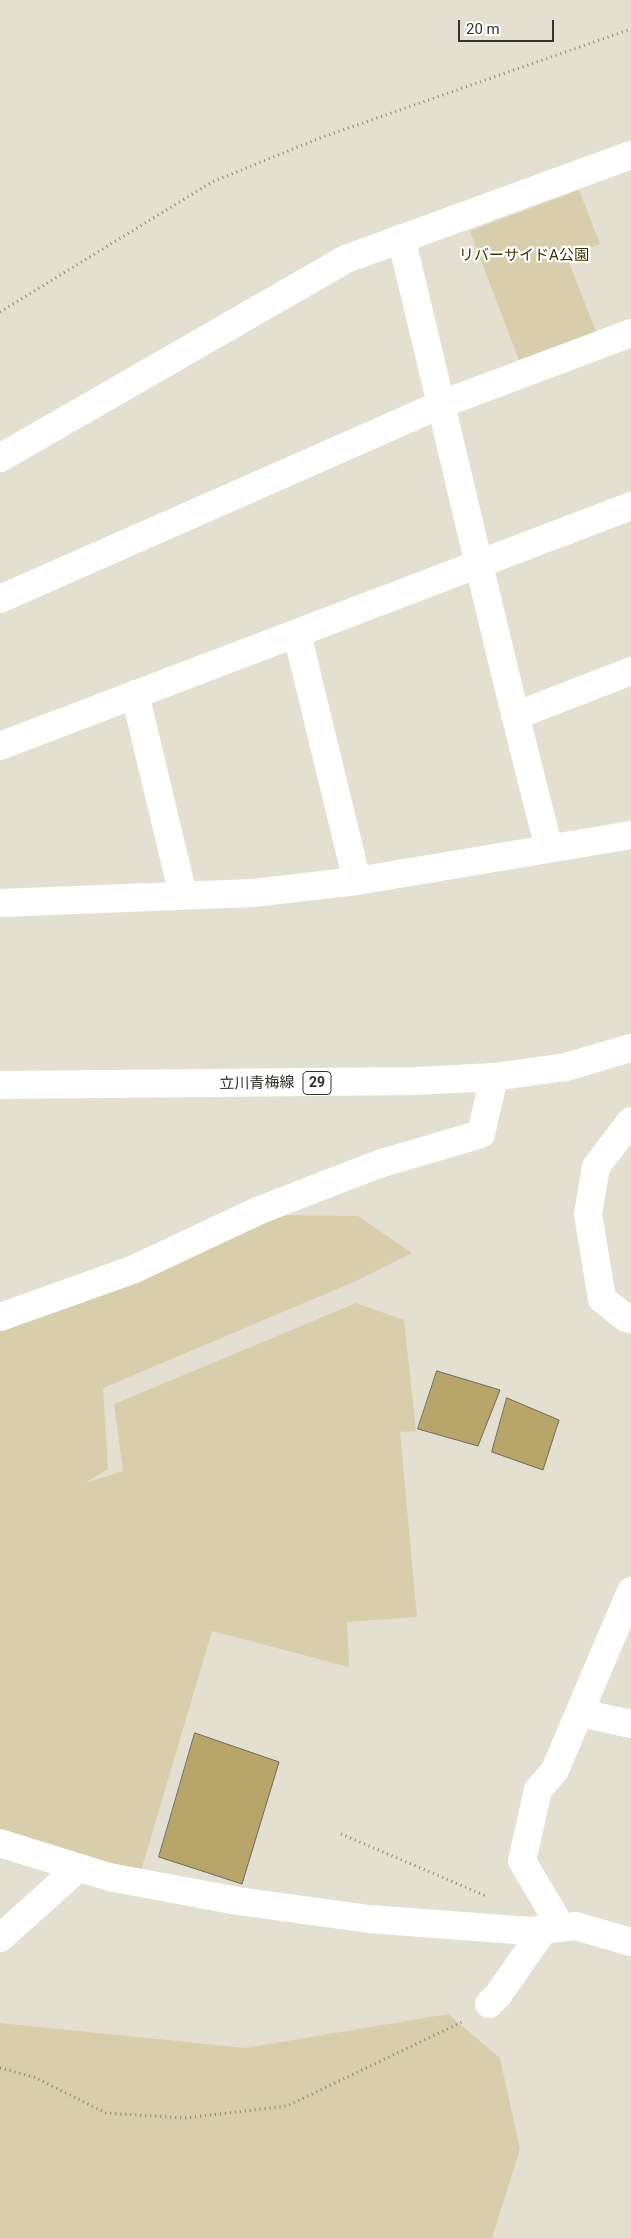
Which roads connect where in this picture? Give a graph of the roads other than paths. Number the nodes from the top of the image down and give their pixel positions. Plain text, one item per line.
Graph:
1 (631, 154) edge
2 (400, 238) junction
3 (631, 333) edge
4 (442, 404) junction
5 (0, 458) edge
6 (631, 506) edge
7 (479, 563) junction
8 (0, 599) edge
9 (297, 634) junction
10 (631, 671) edge
11 (135, 694) junction
12 (515, 716) junction
13 (0, 746) edge
14 (631, 835) edge
15 (549, 848) junction
16 (357, 881) junction
17 (183, 895) junction
18 (0, 903) edge
19 (631, 1048) edge
20 (494, 1077) junction
21 (0, 1085) edge
22 (631, 1121) edge
23 (0, 1317) edge
24 (631, 1319) edge
25 (631, 1591) edge
26 (580, 1713) junction
27 (631, 1724) edge
28 (0, 1844) edge
29 (78, 1868) junction
30 (553, 1928) junction
31 (0, 1938) edge
32 (631, 1942) edge
33 (489, 2004) road end

1 - 2 street
2 - 4 street
2 - 5 street
3 - 4 street
4 - 7 street
4 - 8 street
6 - 7 street
7 - 9 street
7 - 12 street
9 - 11 street
9 - 16 street
10 - 12 street
11 - 13 street
11 - 17 street
12 - 15 street
14 - 15 street
15 - 16 street
16 - 17 street
17 - 18 street
19 - 20 street, 立川青梅線 / 29
20 - 21 street, 立川青梅線 / 29
20 - 23 street
22 - 24 street
25 - 26 street
26 - 27 street
26 - 30 street
28 - 29 street
29 - 30 street
29 - 31 street
30 - 32 street
30 - 33 street

